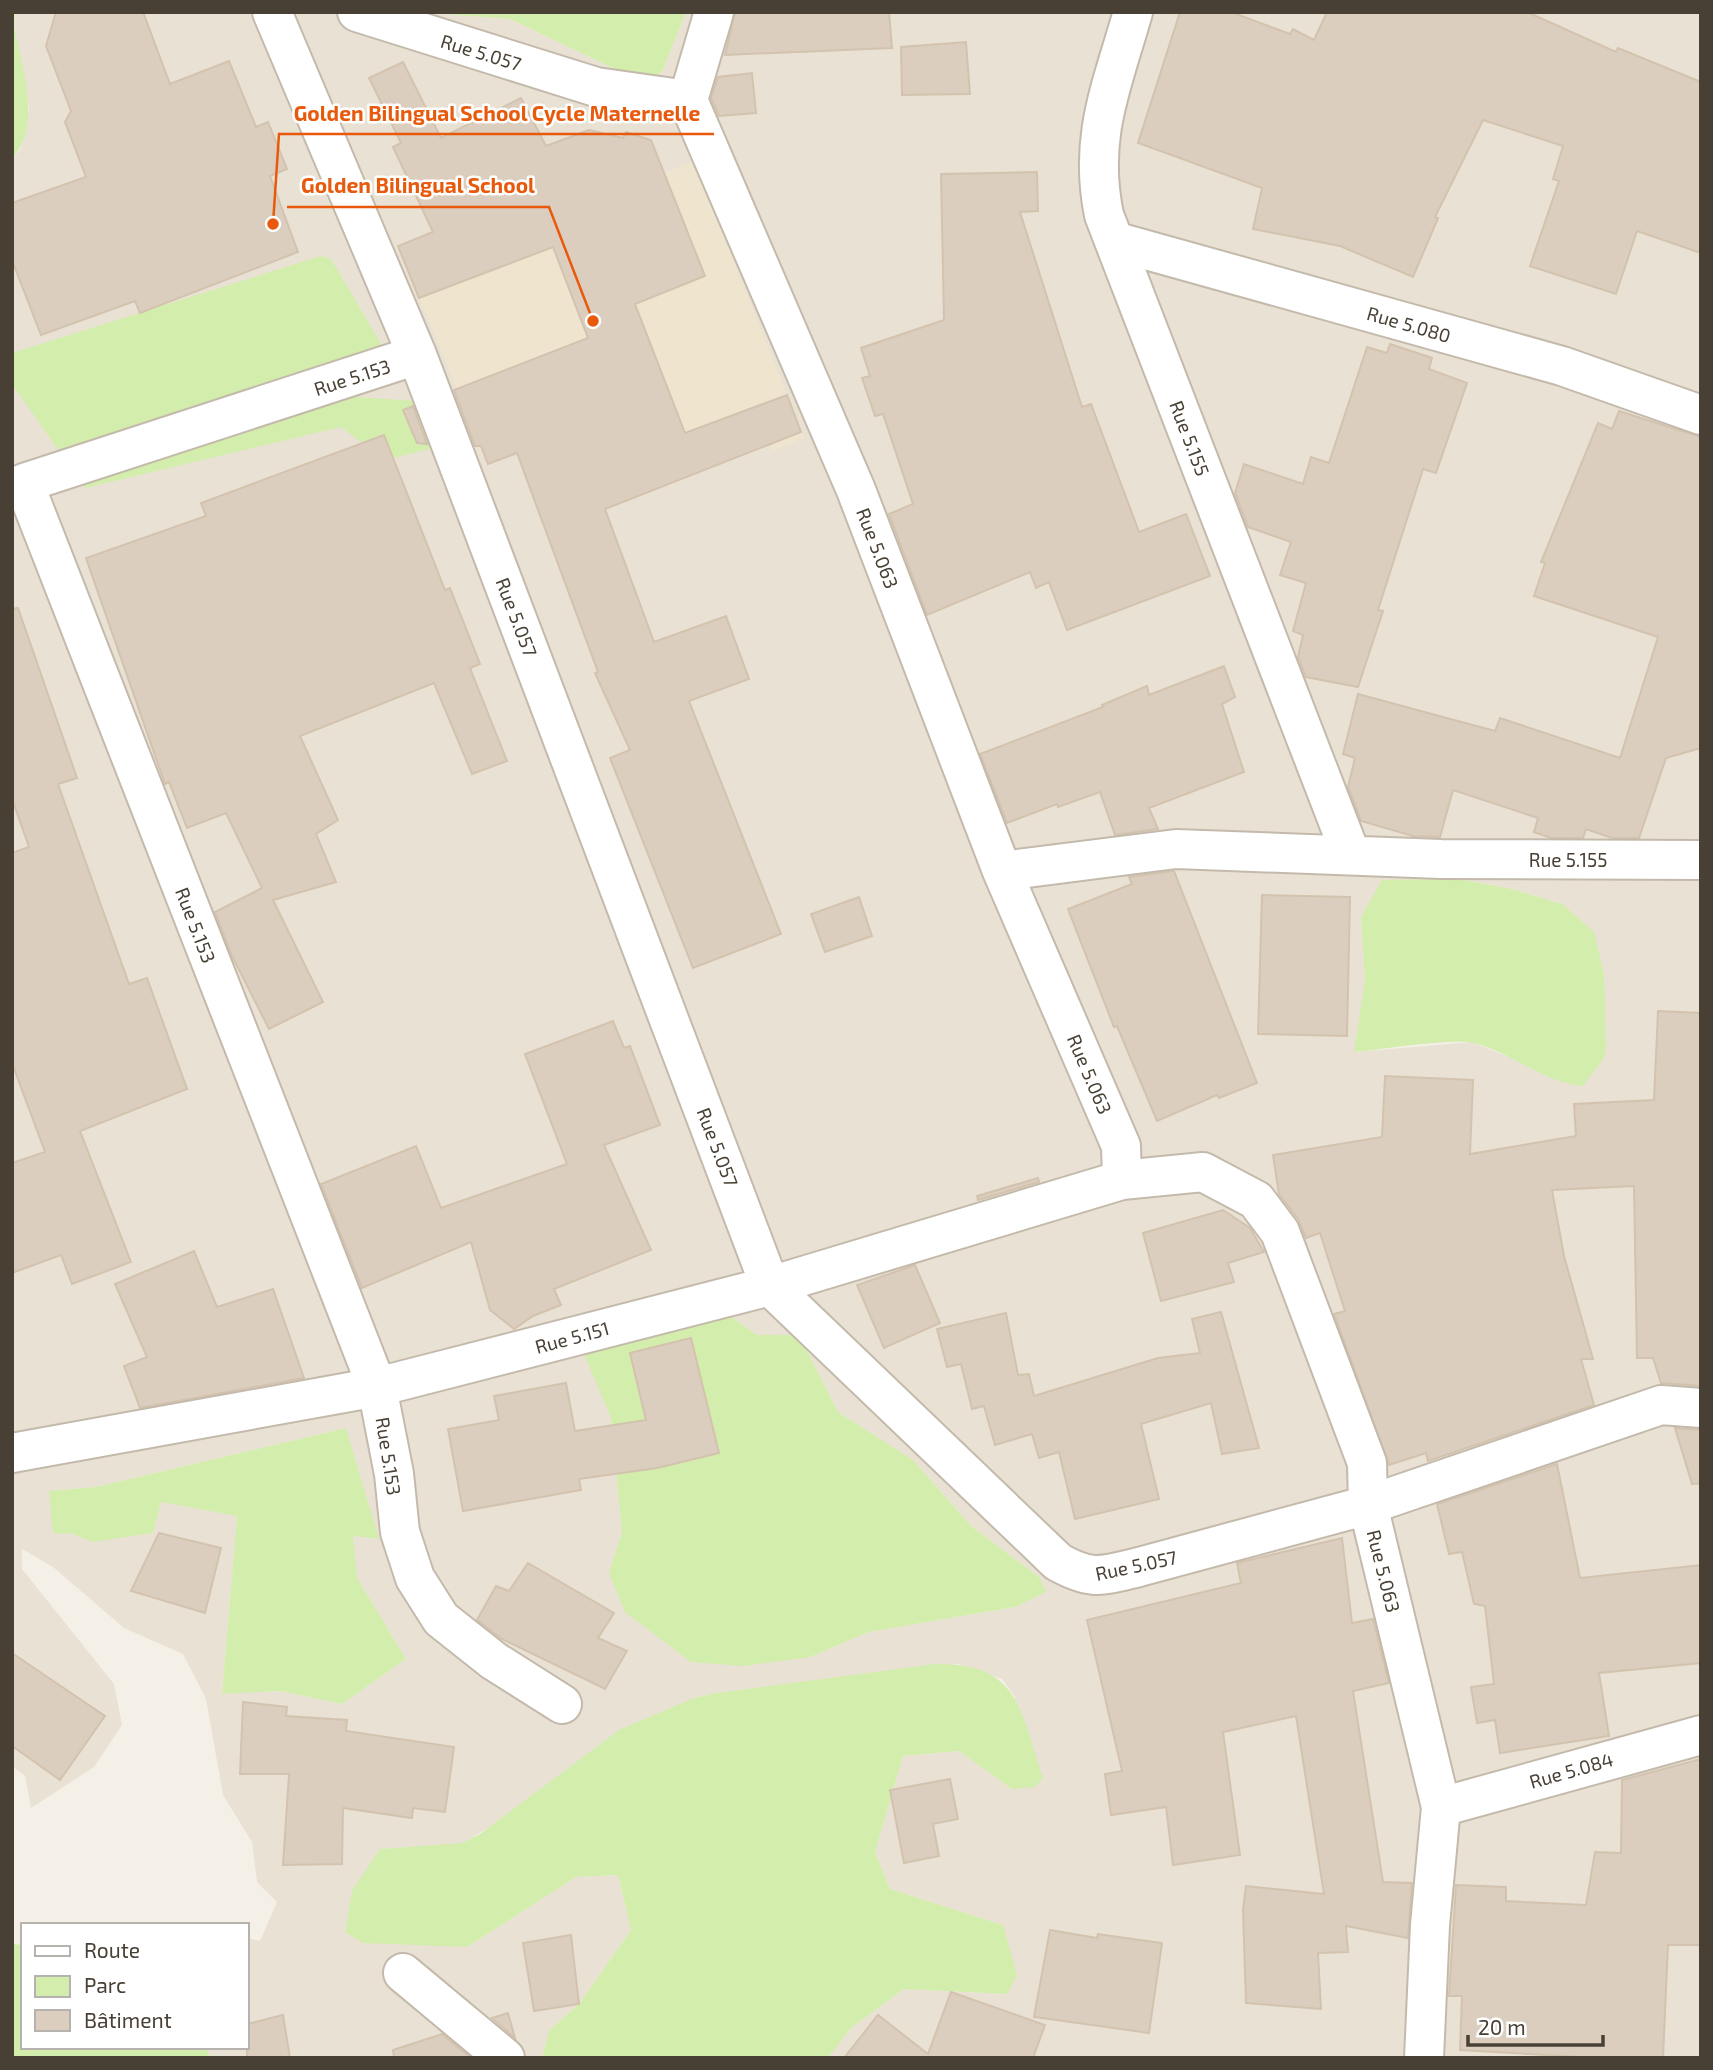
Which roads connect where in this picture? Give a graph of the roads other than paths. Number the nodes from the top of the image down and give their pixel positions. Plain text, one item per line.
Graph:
1 (272, 12) edge
2 (357, 12) edge
3 (714, 12) edge
4 (1133, 12) edge
5 (688, 100) junction
6 (1114, 241) junction
7 (418, 355) junction
8 (1701, 415) edge
9 (16, 474) edge
10 (1351, 855) junction
11 (1701, 860) edge
12 (1002, 871) junction
13 (1122, 1180) junction
14 (770, 1286) junction
15 (377, 1387) junction
16 (1701, 1408) edge
17 (12, 1453) edge
18 (1368, 1506) junction
19 (562, 1704) dead end
20 (1701, 1735) edge
21 (1441, 1807) junction
22 (404, 1973) dead end
23 (505, 2058) edge
24 (1423, 2058) edge

1 - 7 street, Rue 5.057
2 - 5 street, Rue 5.057
3 - 5 street
4 - 6 street, Rue 5.155
5 - 12 street, Rue 5.063
6 - 8 street, Rue 5.080
6 - 10 street, Rue 5.155
7 - 9 street, Rue 5.153
7 - 14 street, Rue 5.057
9 - 15 street, Rue 5.153
10 - 11 street, Rue 5.155
10 - 12 street, Rue 5.155
12 - 13 street, Rue 5.063
13 - 14 street, Rue 5.151
13 - 18 street, Rue 5.063
14 - 15 street, Rue 5.151
14 - 18 street, Rue 5.057
15 - 17 street, Rue 5.151
15 - 19 street, Rue 5.153
16 - 18 street, Rue 5.057
18 - 21 street, Rue 5.063
20 - 21 street, Rue 5.084
21 - 24 street, Rue 5.063
22 - 23 street

